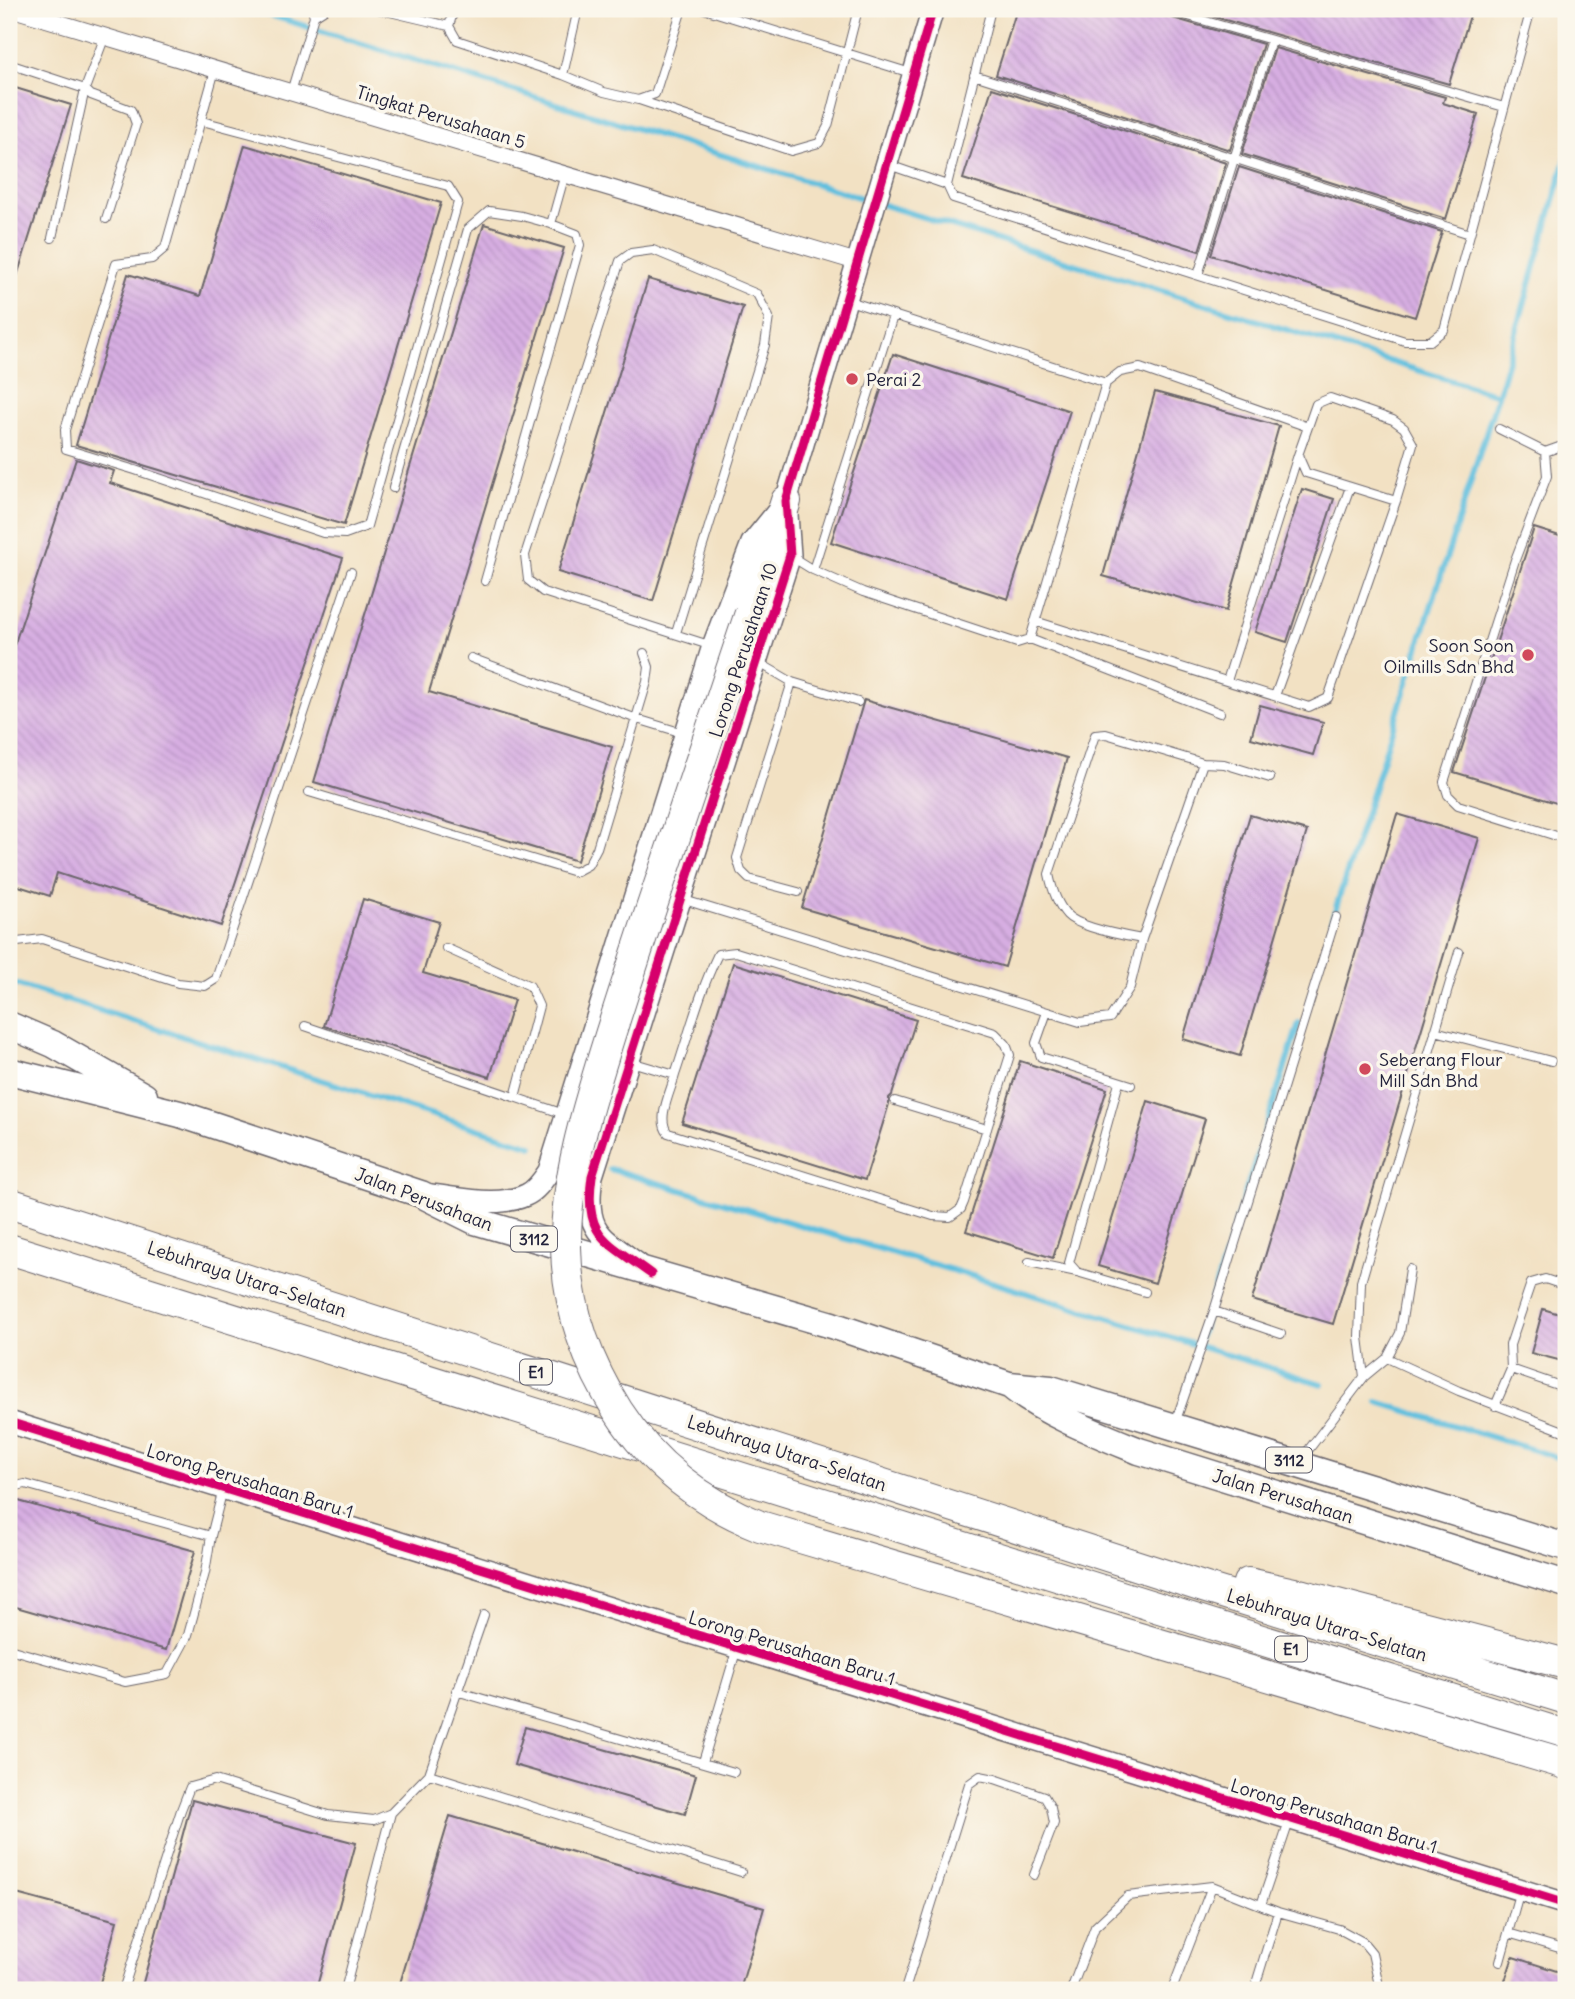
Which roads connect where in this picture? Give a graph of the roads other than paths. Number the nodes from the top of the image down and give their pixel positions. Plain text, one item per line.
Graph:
1 (13, 9) edge
2 (325, 9) edge
3 (377, 9) edge
4 (454, 9) edge
5 (578, 9) edge
6 (682, 9) edge
7 (704, 9) edge
8 (858, 9) edge
9 (933, 9) edge
10 (991, 9) edge
11 (1164, 9) edge
12 (1531, 9) edge
13 (313, 16) edge
14 (449, 26) junction
15 (105, 36) junction
16 (1271, 40) junction
17 (846, 54) junction
18 (9, 64) edge
19 (215, 69) junction
20 (914, 74) junction
21 (563, 75) junction
22 (974, 75) junction
23 (85, 89) junction
24 (291, 92) junction
25 (638, 100) junction
26 (1504, 107) junction
27 (202, 121) junction
28 (1233, 158) junction
29 (886, 164) junction
30 (565, 174) junction
31 (947, 185) junction
32 (106, 219) dead end
33 (551, 224) junction
34 (1470, 234) junction
35 (52, 238) dead end
36 (857, 262) junction
37 (1198, 275) junction
38 (845, 300) junction
39 (893, 316) junction
40 (1106, 383) junction
41 (1308, 427) junction
42 (1499, 429) dead end
43 (1566, 449) edge
44 (1545, 452) junction
45 (1298, 455) junction
46 (1350, 487) junction
47 (393, 488) dead end
48 (786, 501) junction
49 (1396, 502) junction
50 (790, 555) junction
51 (813, 570) junction
52 (351, 572) dead end
53 (485, 581) dead end
54 (1035, 621) junction
55 (676, 633) junction
56 (1030, 639) junction
57 (713, 646) junction
58 (644, 653) dead end
59 (471, 659) dead end
60 (756, 661) junction
61 (1227, 681) junction
62 (792, 682) junction
63 (1275, 696) junction
64 (858, 702) dead end
65 (1220, 713) dead end
66 (637, 719) junction
67 (686, 733) junction
68 (1203, 764) junction
69 (1270, 778) dead end
70 (309, 792) dead end
71 (1566, 839) edge
72 (797, 892) dead end
73 (681, 899) junction
74 (1336, 917) dead end
75 (1142, 939) junction
76 (9, 943) edge
77 (446, 948) dead end
78 (1459, 952) dead end
79 (1047, 1012) junction
80 (9, 1025) edge
81 (305, 1026) dead end
82 (1436, 1031) junction
83 (9, 1058) edge
84 (628, 1061) junction
85 (1551, 1061) dead end
86 (9, 1071) edge
87 (675, 1075) junction
88 (1119, 1082) junction
89 (1131, 1086) dead end
90 (79, 1090) junction
91 (515, 1097) junction
92 (895, 1101) dead end
93 (180, 1115) junction
94 (567, 1115) junction
95 (987, 1129) junction
96 (421, 1194) junction
97 (9, 1203) edge
98 (9, 1249) edge
99 (1029, 1262) dead end
100 (1410, 1269) dead end
101 (1077, 1272) junction
102 (651, 1274) junction
103 (1566, 1286) edge
104 (1145, 1292) dead end
105 (1214, 1311) junction
106 (1281, 1334) dead end
107 (1387, 1358) junction
108 (1510, 1369) junction
109 (1364, 1377) junction
110 (1009, 1385) junction
111 (1566, 1388) edge
112 (1495, 1406) junction
113 (9, 1422) edge
114 (1174, 1426) junction
115 (1566, 1432) edge
116 (1298, 1463) junction
117 (1326, 1473) junction
118 (9, 1488) edge
119 (223, 1489) junction
120 (1316, 1506) junction
121 (211, 1536) junction
122 (1566, 1548) edge
123 (1566, 1584) edge
124 (1203, 1587) junction
125 (484, 1615) dead end
126 (737, 1648) junction
127 (9, 1649) edge
128 (1566, 1664) edge
129 (456, 1691) junction
130 (1566, 1699) edge
131 (1566, 1735) edge
132 (703, 1762) junction
133 (1566, 1765) edge
134 (734, 1772) dead end
135 (429, 1773) junction
136 (391, 1813) junction
137 (1290, 1819) junction
138 (741, 1872) dead end
139 (1034, 1875) dead end
140 (1212, 1886) junction
141 (1520, 1890) junction
142 (1566, 1904) edge
143 (1261, 1905) junction
144 (1278, 1912) junction
145 (1508, 1933) junction
146 (1566, 1950) edge
147 (1500, 1962) dead end
148 (123, 1990) edge
149 (345, 1990) edge
150 (905, 1990) edge
151 (1071, 1990) edge
152 (1172, 1990) edge
153 (1254, 1990) edge
154 (1380, 1990) edge

1 - 15 street, Tingkat Perusahaan 5
2 - 13 lane
3 - 14 lane
4 - 14 lane
5 - 21 lane
6 - 25 lane
7 - 17 lane
8 - 17 lane
9 - 20 street, Lorong Perusahaan 10
10 - 22 lane
11 - 16 lane
12 - 26 lane
13 - 24 lane
14 - 21 lane
15 - 19 street, Tingkat Perusahaan 5
15 - 23 lane
16 - 26 lane
16 - 28 lane
17 - 20 lane
17 - 25 lane
18 - 23 lane
19 - 24 street, Tingkat Perusahaan 5
19 - 27 lane
20 - 29 street, Lorong Perusahaan 10
21 - 25 lane
22 - 28 lane
22 - 31 lane
23 - 32 lane
23 - 35 lane
24 - 30 street, Tingkat Perusahaan 5
26 - 34 lane
27 - 27 lane
28 - 34 lane
28 - 37 lane
29 - 31 lane
29 - 36 street, Lorong Perusahaan 10
30 - 33 lane
30 - 36 street, Tingkat Perusahaan 5
31 - 37 lane
33 - 47 lane
33 - 53 lane
34 - 37 lane
36 - 38 street, Lorong Perusahaan 10
38 - 39 lane
38 - 48 street, Lorong Perusahaan 10
39 - 40 lane
39 - 51 lane
40 - 41 lane
40 - 54 lane
41 - 45 lane
41 - 49 lane
42 - 44 lane
43 - 44 lane
44 - 71 lane
45 - 46 lane
45 - 61 lane
46 - 49 lane
46 - 63 lane
48 - 50 street, Lorong Perusahaan 10
48 - 57 street, Lorong Perusahaan 10
48 - 133 highway, bridge
49 - 63 lane
50 - 51 lane
50 - 60 street, Lorong Perusahaan 10
51 - 56 lane
52 - 76 lane
54 - 56 lane
54 - 61 lane
55 - 55 lane
55 - 57 lane
56 - 65 lane
57 - 67 street, Lorong Perusahaan 10
58 - 66 lane
59 - 66 lane
60 - 62 lane
60 - 73 street, Lorong Perusahaan 10
61 - 63 lane
62 - 64 lane
62 - 72 lane
66 - 67 lane
66 - 70 lane
67 - 94 street, Lorong Perusahaan 10
68 - 69 lane
68 - 75 lane
68 - 75 lane
73 - 79 lane
73 - 84 street, Lorong Perusahaan 10
74 - 105 lane
75 - 79 lane
77 - 91 lane
78 - 82 lane
79 - 88 lane
80 - 93 main road
81 - 91 lane
82 - 85 lane
82 - 109 lane
83 - 90 main road, Jalan Perusahaan / 3112
84 - 87 lane
84 - 102 street, Lorong Perusahaan 10
86 - 90 main road, Jalan Perusahaan / 3112
87 - 95 lane
87 - 95 lane
88 - 89 lane
88 - 101 lane
90 - 93 main road, Jalan Perusahaan / 3112
91 - 94 lane
92 - 95 lane
93 - 96 main road, Jalan Perusahaan / 3112
94 - 96 street, Lorong Perusahaan 10
96 - 102 main road, Jalan Perusahaan / 3112
97 - 124 highway, Lebuhraya Utara–Selatan / E1
98 - 131 highway, Lebuhraya Utara–Selatan / E1
99 - 101 lane
100 - 107 lane
101 - 104 lane
102 - 110 main road, Jalan Perusahaan / 3112
103 - 108 lane
105 - 106 lane
105 - 114 lane
107 - 109 lane
107 - 112 lane
108 - 111 lane
108 - 112 lane
109 - 116 lane
110 - 114 main road, Jalan Perusahaan / 3112
110 - 120 main road, Jalan Perusahaan / 3112
112 - 115 lane
113 - 119 street, Lorong Perusahaan Baru 1
114 - 116 main road, Jalan Perusahaan / 3112
116 - 117 main road, Jalan Perusahaan / 3112
117 - 120 main road
117 - 122 main road, Jalan Perusahaan / 3112
118 - 121 lane
119 - 121 lane
119 - 126 street, Lorong Perusahaan Baru 1
120 - 123 main road, Jalan Perusahaan / 3112
121 - 127 lane
124 - 128 highway
124 - 130 highway, Lebuhraya Utara–Selatan / E1
125 - 129 lane
126 - 132 lane
126 - 137 street, Lorong Perusahaan Baru 1
129 - 132 lane
129 - 135 lane
132 - 134 lane
135 - 136 lane
135 - 138 lane
136 - 148 lane
136 - 149 lane
137 - 141 street, Lorong Perusahaan Baru 1
137 - 143 lane
139 - 150 lane
140 - 143 lane
140 - 151 lane
140 - 152 lane
141 - 142 street, Lorong Perusahaan Baru 1
141 - 145 lane
143 - 144 lane
144 - 153 lane
144 - 154 lane
145 - 146 lane
145 - 147 lane

